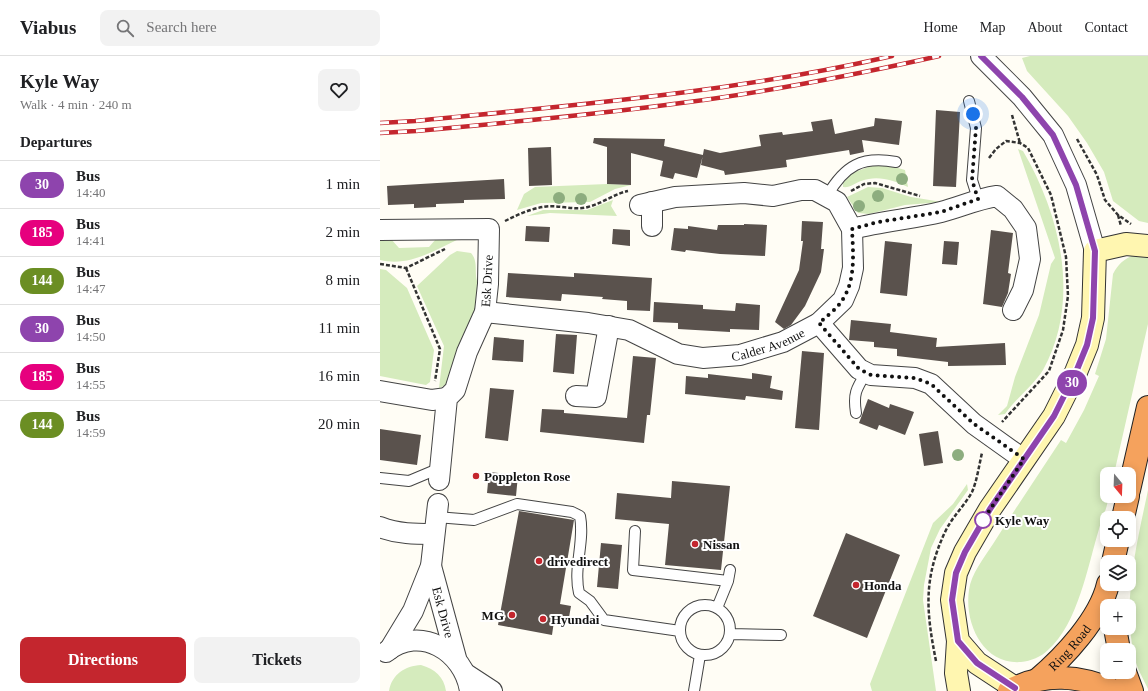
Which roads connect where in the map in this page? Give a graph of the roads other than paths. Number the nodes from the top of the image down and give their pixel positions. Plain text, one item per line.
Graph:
1 (981, 56) edge
2 (969, 101) dead end
3 (896, 162) dead end
4 (827, 196) junction
5 (978, 199) junction
6 (652, 226) dead end
7 (852, 229) junction
8 (380, 230) edge
9 (1148, 246) edge
10 (1095, 251) junction
11 (1013, 310) dead end
12 (485, 312) junction
13 (819, 323) junction
14 (609, 326) junction
15 (866, 373) junction
16 (380, 391) edge
17 (576, 396) dead end
18 (440, 399) junction
19 (1148, 407) edge
20 (856, 413) dead end
21 (1024, 459) junction
22 (1134, 467) edge
23 (439, 474) joint
24 (380, 478) edge
25 (436, 518) junction
26 (380, 527) edge
27 (635, 531) dead end
28 (431, 566) junction
29 (730, 570) dead end
30 (728, 581) junction
31 (1108, 593) edge
32 (717, 608) junction
33 (680, 631) junction
34 (730, 634) junction
35 (781, 635) dead end
36 (958, 641) junction
37 (385, 653) edge
38 (700, 655) junction
39 (464, 674) edge
40 (1128, 679) edge
41 (1037, 680) junction
42 (1012, 689) edge
43 (492, 691) edge
44 (694, 691) edge
45 (959, 691) edge
46 (1115, 691) edge
47 (1132, 691) edge

1 - 10 street
2 - 5 lane
3 - 4 lane
4 - 6 street, Calder Avenue
4 - 7 street, Calder Avenue
5 - 7 street
5 - 11 street
7 - 13 street, Calder Avenue
8 - 12 street, Esk Drive
9 - 10 street
10 - 21 street
12 - 14 street, Calder Avenue
12 - 18 street, Esk Drive
13 - 14 street, Calder Avenue
13 - 15 street
14 - 17 street
15 - 20 lane
15 - 21 street
16 - 18 street
18 - 23 street, Esk Drive
19 - 22 highway
21 - 36 street
23 - 24 lane
25 - 26 street
25 - 28 street, Esk Drive
25 - 33 lane
27 - 30 lane
28 - 37 street, Esk Drive
28 - 39 street, Esk Drive
29 - 30 lane
30 - 32 lane
31 - 41 highway, Ring Road
32 - 33 lane
32 - 34 lane
33 - 38 lane
34 - 35 lane
34 - 38 lane
36 - 42 street
36 - 45 street
37 - 39 street
38 - 44 lane
39 - 43 street
40 - 47 highway
41 - 42 highway
41 - 46 highway

